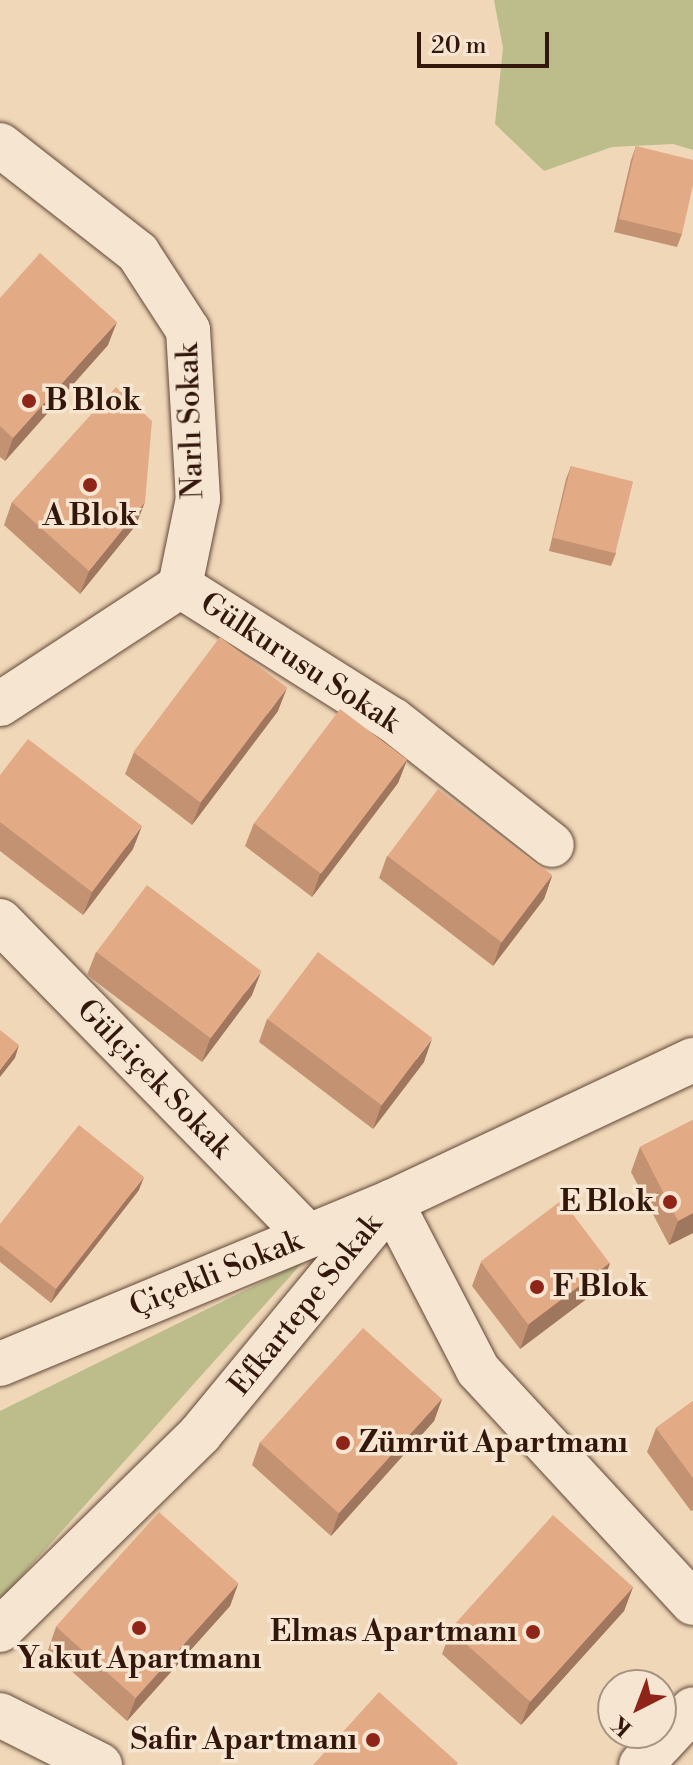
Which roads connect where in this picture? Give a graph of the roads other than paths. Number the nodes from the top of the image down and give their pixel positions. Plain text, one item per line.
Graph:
1 (0, 145) edge
2 (180, 586) junction
3 (0, 704) edge
4 (552, 845) dead end
5 (0, 921) edge
6 (693, 1060) edge
7 (391, 1202) junction
8 (309, 1236) junction
9 (0, 1364) edge
10 (693, 1603) edge
11 (0, 1630) edge
12 (693, 1709) edge
13 (0, 1715) edge
14 (100, 1765) edge
15 (641, 1765) edge

1 - 2 street, Narlı Sokak
2 - 3 street, Gülkurusu Sokak
2 - 4 street, Gülkurusu Sokak
5 - 8 street, Gülçiçek Sokak
6 - 7 street, Çiçekli Sokak
7 - 8 street, Çiçekli Sokak
7 - 10 street, Efkartepe Sokak
7 - 11 street, Efkartepe Sokak
8 - 9 street, Çiçekli Sokak
12 - 15 street
13 - 14 street

